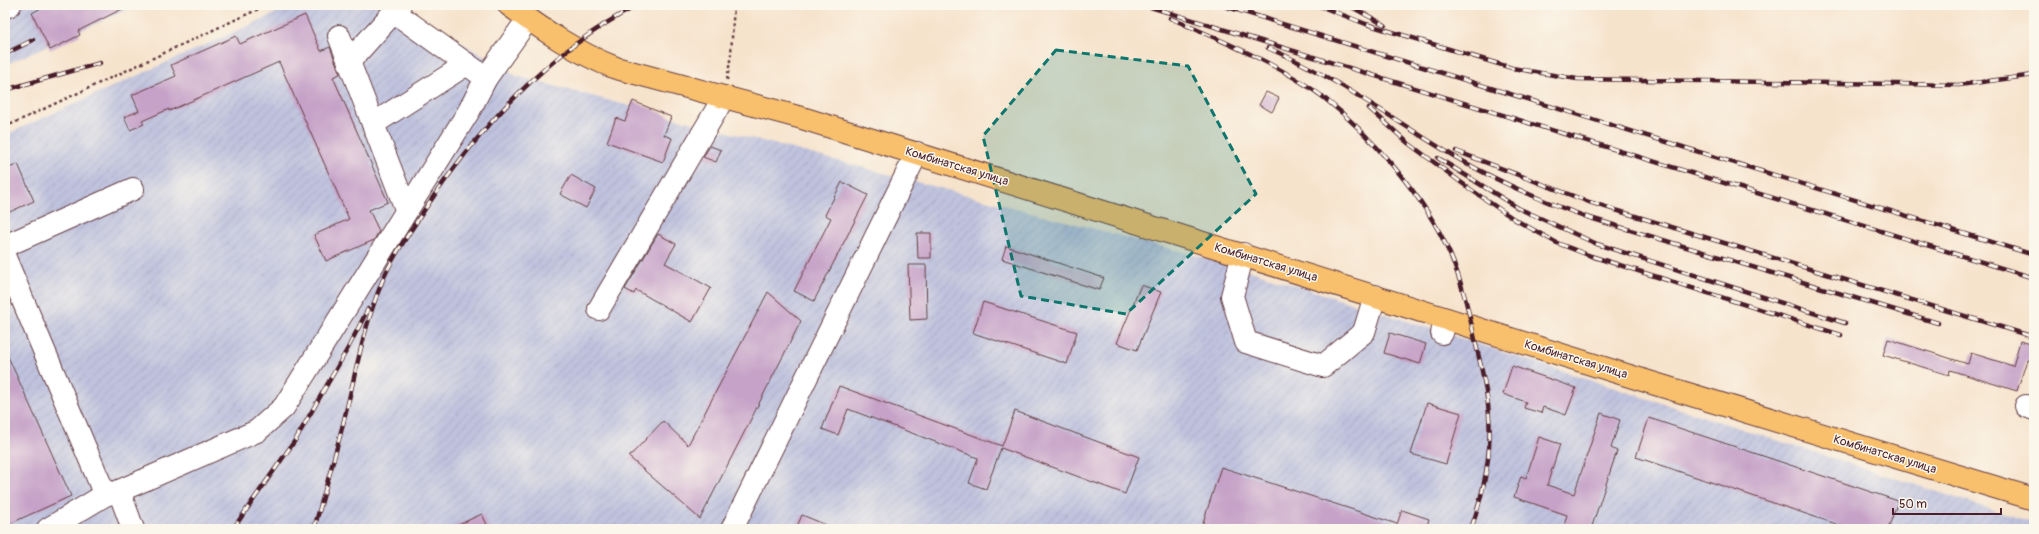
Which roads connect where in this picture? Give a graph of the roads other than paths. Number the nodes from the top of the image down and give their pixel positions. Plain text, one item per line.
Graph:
1 (10, 5) edge
2 (509, 5) edge
3 (5, 7) edge
4 (397, 8) edge
5 (528, 19) junction
6 (339, 36) dead end
7 (350, 62) junction
8 (466, 64) junction
9 (486, 78) junction
10 (724, 97) junction
11 (373, 124) junction
12 (917, 153) junction
13 (133, 189) dead end
14 (406, 209) junction
15 (5, 246) edge
16 (1243, 254) junction
17 (5, 258) edge
18 (1375, 296) junction
19 (599, 310) dead end
20 (112, 493) junction
21 (2034, 499) edge
22 (48, 529) edge
23 (133, 529) edge
24 (732, 529) edge

1 - 3 street
2 - 5 main road, Комбинатская улица
4 - 7 street
4 - 8 street
5 - 9 street
5 - 10 main road, Комбинатская улица
6 - 7 street
7 - 11 street
8 - 9 street
8 - 11 street
9 - 14 street
10 - 12 main road, Комбинатская улица
10 - 19 street
11 - 14 street
12 - 16 main road, Комбинатская улица
12 - 24 street
13 - 15 street
14 - 20 street
16 - 18 main road, Комбинатская улица
16 - 18 street
17 - 20 street
18 - 21 main road, Комбинатская улица
20 - 22 street
20 - 23 street

